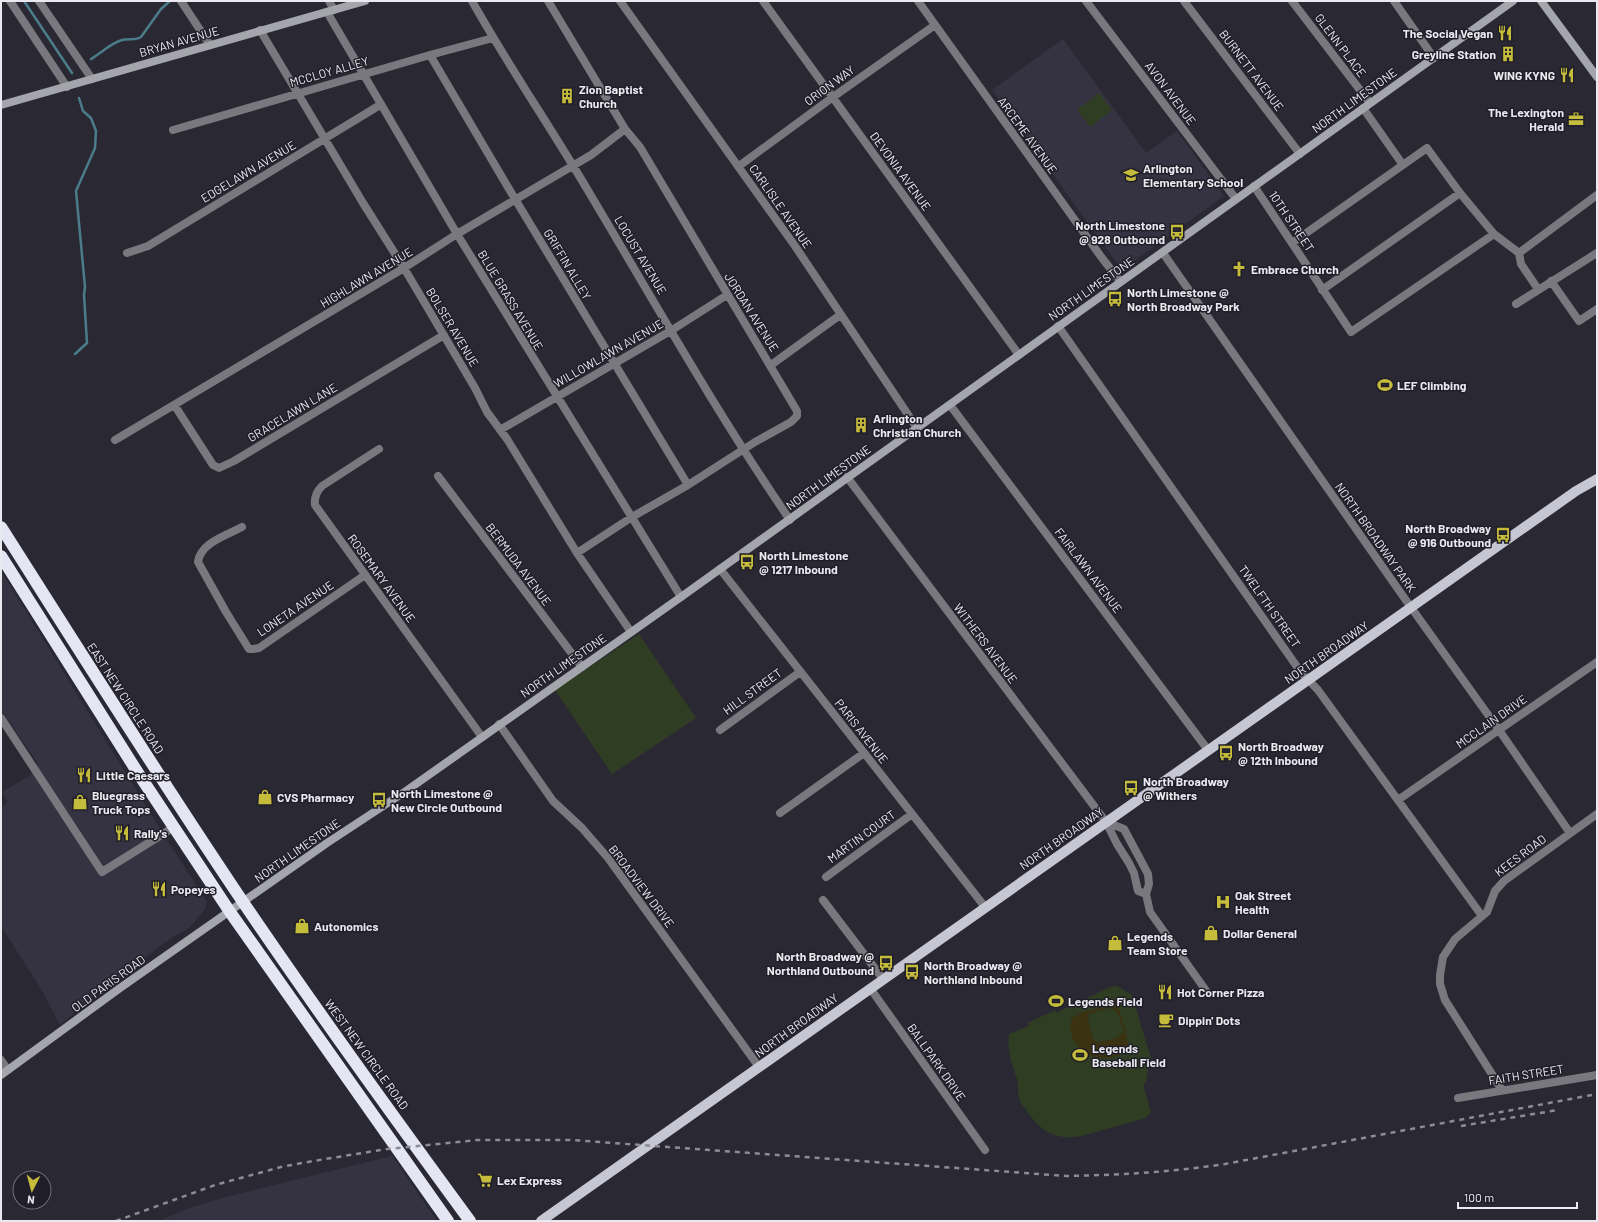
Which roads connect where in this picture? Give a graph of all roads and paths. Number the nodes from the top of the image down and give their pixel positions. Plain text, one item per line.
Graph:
1 (10, 1) edge
2 (39, 1) edge
3 (181, 1) edge
4 (329, 1) edge
5 (365, 1) edge
6 (472, 1) edge
7 (548, 1) edge
8 (620, 1) edge
9 (763, 1) edge
10 (918, 1) edge
11 (1086, 1) edge
12 (1184, 1) edge
13 (1292, 1) edge
14 (1394, 1) edge
15 (1513, 1) edge
16 (1541, 1) edge
17 (330, 11) junction
18 (935, 25) junction
19 (260, 30) junction
20 (493, 38) junction
21 (210, 44) junction
22 (430, 54) junction
23 (1434, 58) junction
24 (363, 74) junction
25 (1597, 77) edge
26 (92, 80) junction
27 (67, 87) junction
28 (296, 93) junction
29 (833, 97) junction
30 (1, 105) edge
31 (380, 105) junction
32 (1366, 106) junction
33 (626, 129) junction
34 (173, 130) dead end
35 (325, 138) junction
36 (1300, 154) junction
37 (1403, 165) junction
38 (574, 166) junction
39 (739, 166) junction
40 (1254, 186) junction
41 (1460, 193) junction
42 (1597, 195) edge
43 (515, 199) junction
44 (1236, 199) junction
45 (457, 234) junction
46 (1494, 234) junction
47 (1292, 243) junction
48 (127, 253) dead end
49 (1163, 253) junction
50 (1519, 253) junction
51 (1597, 253) edge
52 (404, 268) junction
53 (1120, 281) junction
54 (1551, 281) junction
55 (1538, 289) junction
56 (1322, 290) junction
57 (727, 296) junction
58 (1516, 304) dead end
59 (1597, 309) edge
60 (840, 315) junction
61 (1058, 326) junction
62 (672, 330) junction
63 (444, 335) junction
64 (1019, 355) junction
65 (614, 363) junction
66 (771, 365) junction
67 (556, 396) junction
68 (950, 405) junction
69 (175, 406) junction
70 (917, 428) junction
71 (500, 430) junction
72 (115, 440) dead end
73 (379, 449) dead end
74 (744, 450) junction
75 (438, 476) dead end
76 (847, 477) junction
77 (1597, 479) edge
78 (688, 485) junction
79 (632, 517) junction
80 (790, 520) junction
81 (1, 527) edge
82 (242, 527) dead end
83 (576, 552) junction
84 (1, 556) edge
85 (720, 569) junction
86 (365, 575) junction
87 (681, 597) junction
88 (1411, 608) junction
89 (631, 632) junction
90 (1597, 662) edge
91 (582, 667) junction
92 (800, 672) junction
93 (1310, 680) junction
94 (1, 718) edge
95 (499, 724) junction
96 (720, 730) dead end
97 (1499, 730) junction
98 (482, 737) junction
99 (1208, 750) junction
100 (864, 753) junction
101 (1398, 800) junction
102 (780, 814) dead end
103 (912, 814) junction
104 (1597, 814) edge
105 (1106, 822) junction
106 (174, 827) junction
107 (1570, 833) junction
108 (826, 877) dead end
109 (1146, 894) junction
110 (823, 900) dead end
111 (243, 902) junction
112 (986, 907) junction
113 (230, 912) junction
114 (1482, 916) junction
115 (883, 979) junction
116 (870, 988) junction
117 (1207, 992) dead end
118 (1, 1060) edge
119 (759, 1067) junction
120 (4, 1072) edge
121 (1597, 1075) edge
122 (1502, 1090) junction
123 (1458, 1098) dead end
124 (985, 1150) dead end
125 (448, 1221) edge
126 (470, 1221) edge
127 (541, 1221) edge

1 - 27 street
2 - 26 street
3 - 21 street
4 - 17 street, BLUE GRASS AVENUE
5 - 17 street, BRYAN AVENUE
6 - 20 street, LOCUST AVENUE
7 - 33 street, JORDAN AVENUE
8 - 39 street, CARLISLE AVENUE
9 - 29 street, DEVONIA AVENUE
10 - 18 street, ARCEME AVENUE
11 - 44 street, AVON AVENUE
12 - 36 street, BURNETT AVENUE
13 - 32 street, GLENN PLACE
14 - 23 street
15 - 23 street, NORTH LIMESTONE
16 - 25 street
17 - 19 street, BRYAN AVENUE
17 - 24 street, BLUE GRASS AVENUE
18 - 29 street, ORION WAY
18 - 53 street, ARCEME AVENUE
19 - 21 street, BRYAN AVENUE
19 - 28 street, BOLSER AVENUE
20 - 22 street, MCCLOY ALLEY
20 - 38 street, LOCUST AVENUE
21 - 26 street, BRYAN AVENUE
22 - 24 street, MCCLOY ALLEY
22 - 43 street, GRIFFIN ALLEY
23 - 32 street, NORTH LIMESTONE
24 - 28 street, MCCLOY ALLEY
24 - 31 street, BLUE GRASS AVENUE
26 - 27 street, BRYAN AVENUE
27 - 30 street, BRYAN AVENUE
28 - 34 street, MCCLOY ALLEY
28 - 35 street, BOLSER AVENUE
29 - 39 street, ORION WAY
29 - 64 street, DEVONIA AVENUE
31 - 35 street, EDGELAWN AVENUE
31 - 45 street, BLUE GRASS AVENUE
32 - 36 street, NORTH LIMESTONE
32 - 37 street, GLENN PLACE
33 - 38 street, HIGHLAWN AVENUE
33 - 57 street, JORDAN AVENUE
35 - 48 street, EDGELAWN AVENUE
35 - 52 street, BOLSER AVENUE
36 - 40 street, NORTH LIMESTONE
37 - 41 street
37 - 47 street
38 - 43 street, HIGHLAWN AVENUE
38 - 62 street, LOCUST AVENUE
39 - 60 street, CARLISLE AVENUE
40 - 44 street, NORTH LIMESTONE
40 - 47 street, 10TH STREET
41 - 46 street
41 - 56 street
42 - 50 street
43 - 45 street, HIGHLAWN AVENUE
43 - 65 street, GRIFFIN ALLEY
44 - 49 street, NORTH LIMESTONE
45 - 52 street, HIGHLAWN AVENUE
45 - 67 street, BLUE GRASS AVENUE
46 - 50 street
46 - 56 street, 10TH STREET
47 - 56 street, 10TH STREET
49 - 53 street, NORTH LIMESTONE
49 - 88 street, NORTH BROADWAY PARK
50 - 55 street
51 - 54 street
52 - 63 street, BOLSER AVENUE
52 - 69 street, HIGHLAWN AVENUE
53 - 61 street, NORTH LIMESTONE
54 - 55 street
54 - 59 street
55 - 58 street
57 - 62 street, WILLOWLAWN AVENUE
57 - 66 street, JORDAN AVENUE
60 - 66 street
60 - 70 street, CARLISLE AVENUE
61 - 64 street, NORTH LIMESTONE
61 - 93 street, TWELFTH STREET
62 - 65 street, WILLOWLAWN AVENUE
62 - 74 street, LOCUST AVENUE
63 - 69 street, GRACELAWN LANE
63 - 71 street, BOLSER AVENUE
64 - 68 street, NORTH LIMESTONE
65 - 67 street, WILLOWLAWN AVENUE
65 - 78 street, GRIFFIN ALLEY
66 - 74 street, JORDAN AVENUE
67 - 71 street, WILLOWLAWN AVENUE
67 - 79 street, BLUE GRASS AVENUE
68 - 70 street, NORTH LIMESTONE
68 - 99 street, FAIRLAWN AVENUE
69 - 72 street, HIGHLAWN AVENUE
70 - 76 street, NORTH LIMESTONE
71 - 83 street, BOLSER AVENUE
73 - 86 street, ROSEMARY AVENUE
74 - 78 street, JORDAN AVENUE
74 - 80 street, LOCUST AVENUE
75 - 91 street, BERMUDA AVENUE
76 - 80 street, NORTH LIMESTONE
76 - 105 street, WITHERS AVENUE
77 - 88 main road, NORTH BROADWAY
78 - 79 street, JORDAN AVENUE
79 - 83 street, JORDAN AVENUE
79 - 87 street, BLUE GRASS AVENUE
80 - 85 street, NORTH LIMESTONE
81 - 111 highway, EAST NEW CIRCLE ROAD
82 - 86 street, LONETA AVENUE
83 - 89 street, BOLSER AVENUE
84 - 106 highway
85 - 87 street, NORTH LIMESTONE
85 - 92 street, PARIS AVENUE
86 - 98 street, ROSEMARY AVENUE
87 - 89 street, NORTH LIMESTONE
88 - 93 main road, NORTH BROADWAY
88 - 97 street, NORTH BROADWAY PARK
89 - 91 street, NORTH LIMESTONE
90 - 97 street, MCCLAIN DRIVE
91 - 95 street, NORTH LIMESTONE
92 - 96 street, HILL STREET
92 - 100 street, PARIS AVENUE
93 - 99 main road, NORTH BROADWAY
93 - 101 street, TWELFTH STREET
94 - 106 street
95 - 98 street, NORTH LIMESTONE
95 - 119 street, BROADVIEW DRIVE
97 - 101 street, MCCLAIN DRIVE
97 - 107 street, NORTH BROADWAY PARK
98 - 111 street, NORTH LIMESTONE
99 - 105 main road, NORTH BROADWAY
100 - 102 street
100 - 103 street, PARIS AVENUE
101 - 114 street, TWELFTH STREET
103 - 108 street, MARTIN COURT
103 - 112 street, PARIS AVENUE
104 - 107 street, KEES ROAD
105 - 109 street, WITHERS AVENUE
105 - 109 street
105 - 112 main road, NORTH BROADWAY
106 - 113 highway
107 - 114 street, KEES ROAD
109 - 117 street
110 - 115 street
111 - 113 street, NORTH LIMESTONE
111 - 126 highway, WEST NEW CIRCLE ROAD
112 - 115 main road, NORTH BROADWAY
113 - 120 street, OLD PARIS ROAD
113 - 125 highway
114 - 122 street, KEES ROAD
115 - 116 main road, NORTH BROADWAY
116 - 119 main road, NORTH BROADWAY
116 - 124 street, BALLPARK DRIVE
118 - 120 street
119 - 127 main road, NORTH BROADWAY
121 - 122 street, FAITH STREET
122 - 123 street, FAITH STREET

